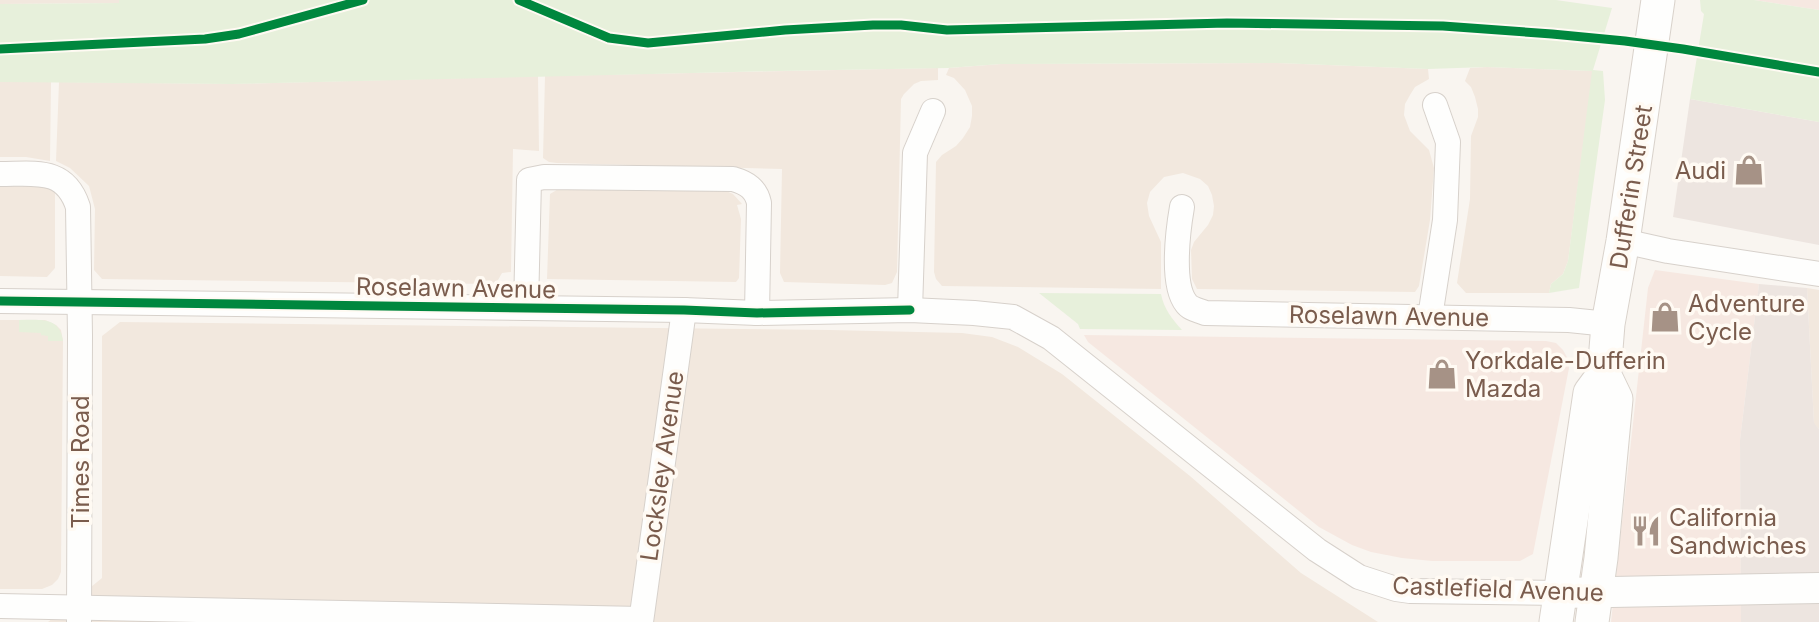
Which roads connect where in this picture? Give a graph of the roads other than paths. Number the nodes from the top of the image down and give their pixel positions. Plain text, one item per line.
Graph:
1 (1658, 0) edge
2 (1435, 105) dead end
3 (933, 111) dead end
4 (0, 174) edge
5 (1182, 207) dead end
6 (1623, 241) junction
7 (1819, 274) edge
8 (0, 300) edge
9 (79, 302) junction
10 (526, 308) junction
11 (684, 310) junction
12 (910, 310) junction
13 (757, 313) junction
14 (1430, 317) junction
15 (1608, 324) junction
16 (1052, 338) joint
17 (1604, 374) junction
18 (1819, 588) edge
19 (0, 606) edge
20 (1595, 607) edge
21 (1558, 608) edge
22 (79, 615) edge
23 (641, 620) edge

1 - 6 main road, Dufferin Street
2 - 14 street
3 - 12 street
4 - 9 street, Times Road
5 - 14 street, Roselawn Avenue
6 - 7 street
6 - 15 main road, Dufferin Street
8 - 9 street, Roselawn Avenue
9 - 10 street, Roselawn Avenue
9 - 22 street, Times Road
10 - 11 street, Roselawn Avenue
10 - 13 street
11 - 13 street, Roselawn Avenue
11 - 23 street, Locksley Avenue
12 - 13 street, Roselawn Avenue
12 - 16 street, Roselawn Avenue
14 - 15 street, Roselawn Avenue
15 - 17 main road, Dufferin Street
16 - 21 street, Castlefield Avenue
17 - 20 main road, Dufferin Street
17 - 21 main road, Dufferin Street
18 - 20 street, Castlefield Avenue
19 - 22 street
20 - 21 street, Castlefield Avenue
22 - 23 street

